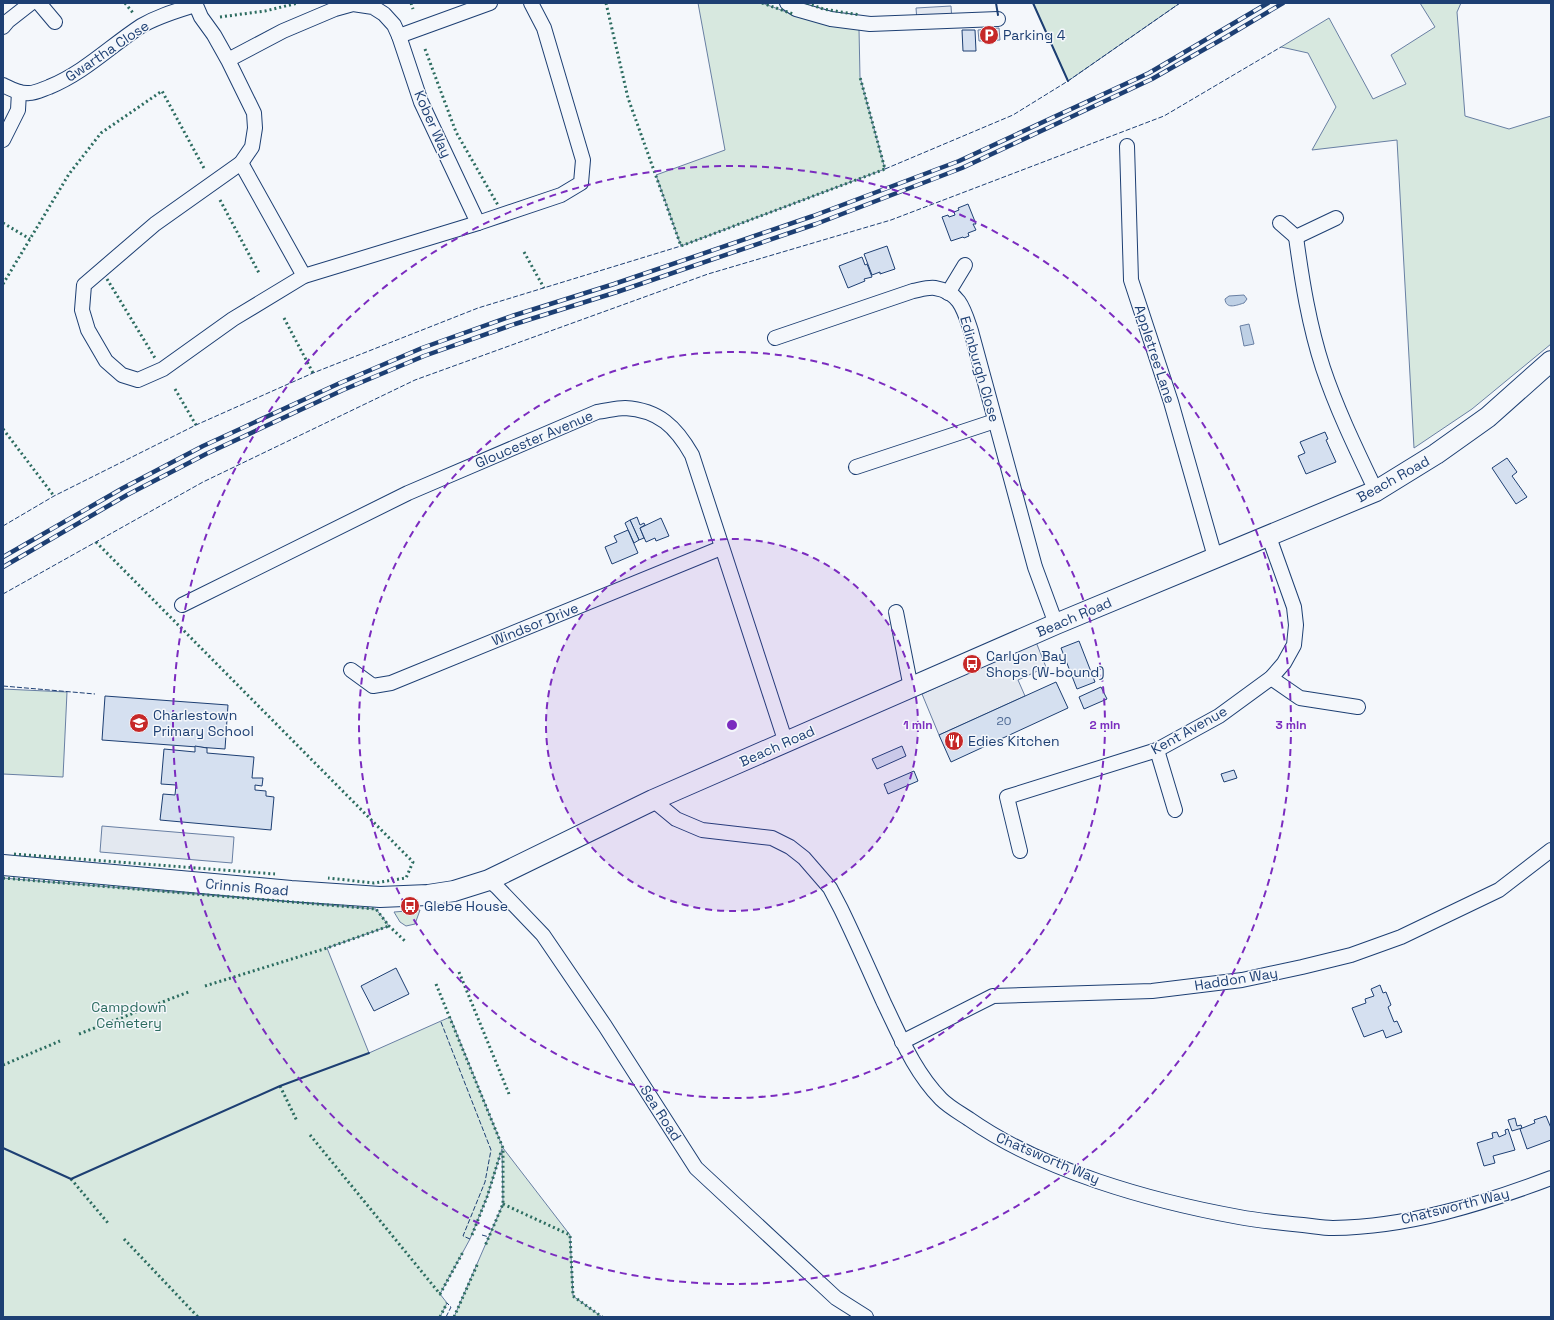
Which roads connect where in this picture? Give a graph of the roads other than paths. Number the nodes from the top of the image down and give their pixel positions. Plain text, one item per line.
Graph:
1 (31, 3) edge
2 (39, 3) edge
3 (490, 3) edge
4 (531, 3) edge
5 (787, 3) edge
6 (195, 4) edge
7 (353, 4) edge
8 (998, 20) dead end
9 (55, 22) dead end
10 (3, 27) edge
11 (399, 36) junction
12 (228, 60) junction
13 (3, 85) edge
14 (19, 92) junction
15 (3, 140) edge
16 (1127, 146) dead end
17 (241, 163) junction
18 (1336, 218) dead end
19 (478, 223) junction
20 (1280, 223) dead end
21 (1296, 237) junction
22 (965, 265) dead end
23 (304, 276) junction
24 (948, 293) junction
25 (775, 338) dead end
26 (1551, 361) edge
27 (995, 421) junction
28 (856, 467) dead end
29 (1376, 491) junction
30 (1269, 537) junction
31 (721, 548) junction
32 (1215, 557) junction
33 (182, 605) dead end
34 (896, 612) dead end
35 (1056, 624) junction
36 (351, 670) dead end
37 (1271, 678) junction
38 (911, 688) junction
39 (1358, 707) dead end
40 (786, 743) junction
41 (1157, 750) junction
42 (654, 800) junction
43 (1175, 810) dead end
44 (1551, 850) edge
45 (1020, 851) dead end
46 (3, 864) edge
47 (489, 880) junction
48 (902, 1042) junction
49 (1551, 1178) edge
50 (866, 1317) edge

1 - 10 street
2 - 9 street
3 - 11 street
4 - 19 street
5 - 8 street
6 - 12 street
6 - 14 street, Gwartha Close
7 - 11 street, Kober Way
7 - 12 street, Kober Way
11 - 19 street, Kober Way
12 - 17 street
13 - 14 street, Gwartha Close
14 - 15 street
16 - 32 street, Appletree Lane
17 - 23 street
17 - 23 street
18 - 21 street
19 - 23 street
20 - 21 street
21 - 29 street
22 - 24 street
24 - 25 street
24 - 27 street, Edinburgh Close
26 - 29 street, Beach Road
27 - 28 street
27 - 35 street, Edinburgh Close
29 - 30 street, Beach Road
30 - 32 street, Beach Road
30 - 37 street, Kent Avenue
31 - 33 street, Gloucester Avenue
31 - 36 street, Windsor Drive
31 - 40 street, Gloucester Avenue
32 - 35 street, Beach Road
34 - 38 street
35 - 38 street, Beach Road
37 - 39 street
37 - 41 street, Kent Avenue
38 - 40 street, Beach Road
40 - 42 street, Beach Road
41 - 43 street
41 - 45 street, Kent Avenue
42 - 47 street, Beach Road
42 - 48 street, Chatsworth Way
44 - 48 street, Haddon Way
46 - 47 street, Crinnis Road
47 - 50 street, Sea Road
48 - 49 street, Chatsworth Way

